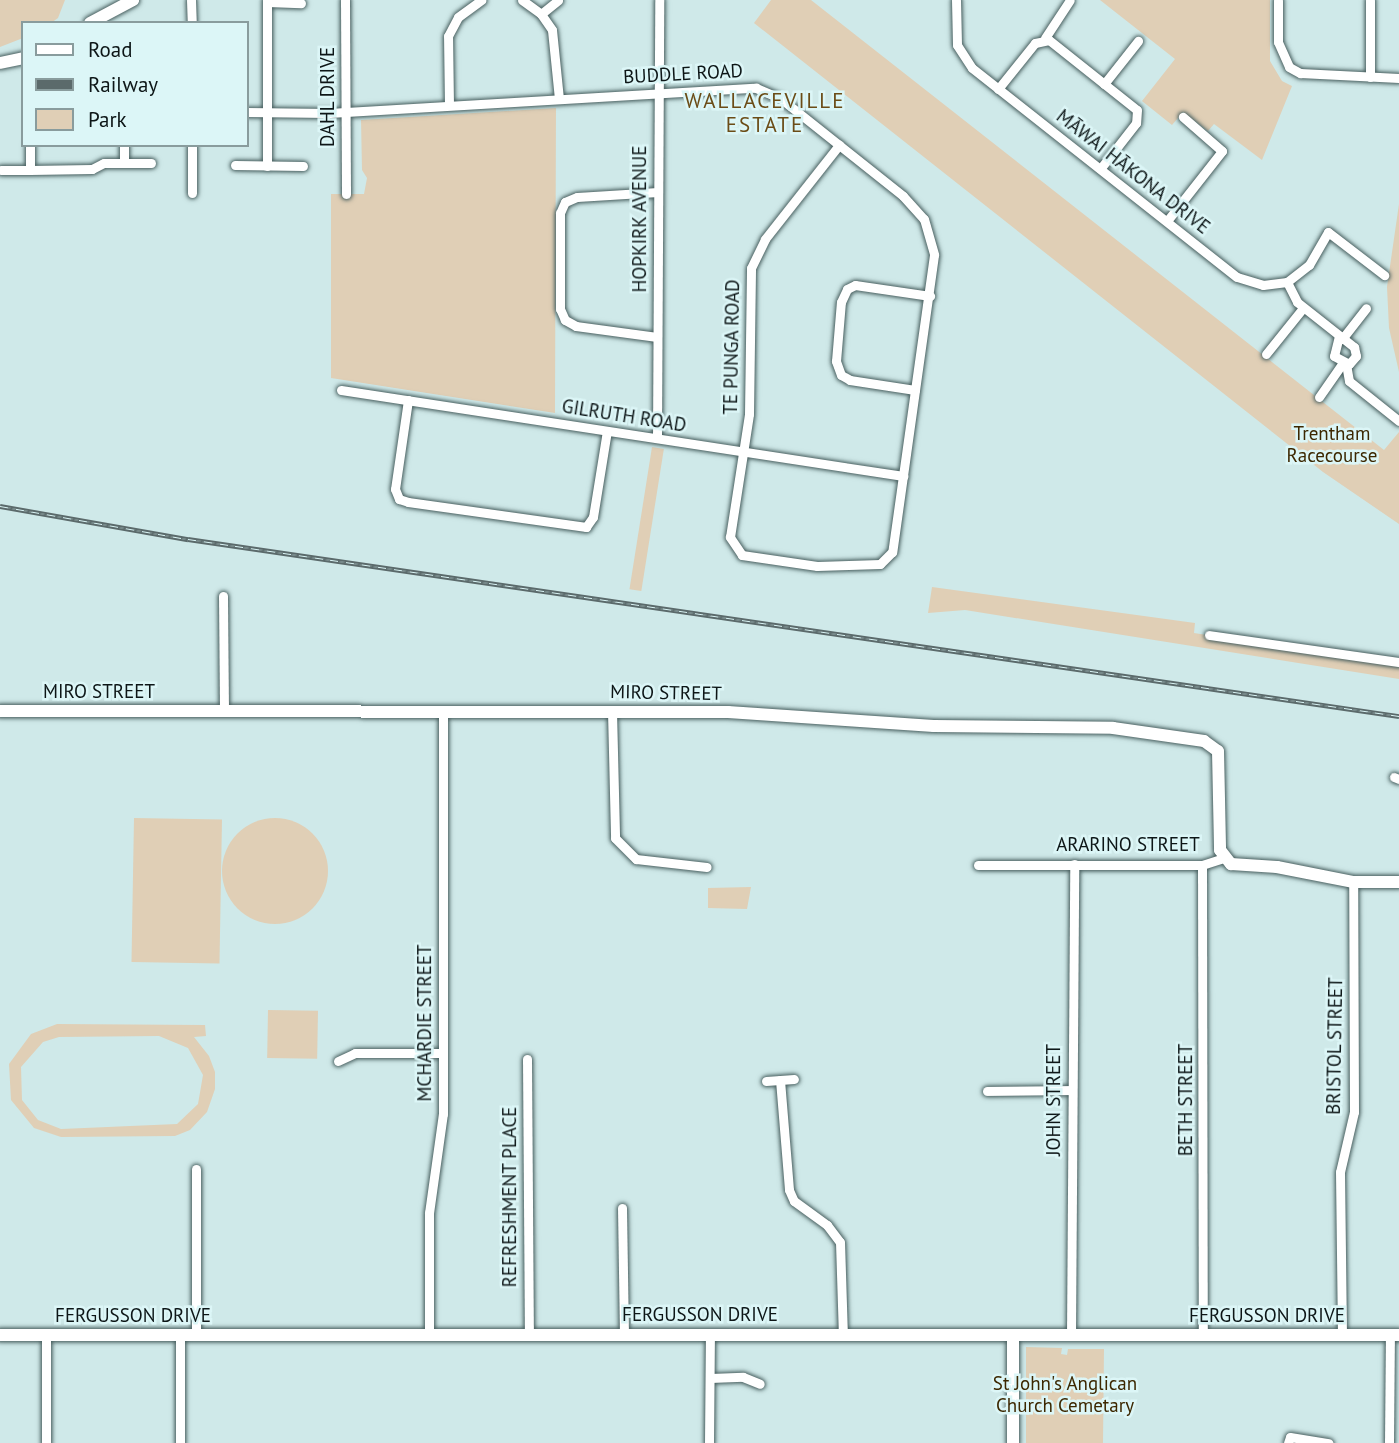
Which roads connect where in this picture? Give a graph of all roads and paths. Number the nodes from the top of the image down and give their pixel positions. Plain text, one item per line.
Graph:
1 (133, 0) edge
2 (191, 0) edge
3 (345, 0) edge
4 (481, 0) edge
5 (522, 0) edge
6 (558, 0) edge
7 (659, 0) edge
8 (956, 0) edge
9 (1070, 0) edge
10 (1278, 0) edge
11 (1370, 0) edge
12 (267, 1) edge
13 (301, 3) dead end
14 (541, 14) junction
15 (94, 21) edge
16 (192, 21) edge
17 (1045, 38) junction
18 (1138, 41) dead end
19 (21, 58) edge
20 (0, 63) edge
21 (1370, 77) junction
22 (1399, 78) edge
23 (1104, 85) junction
24 (998, 89) junction
25 (659, 92) junction
26 (559, 99) junction
27 (449, 105) junction
28 (346, 111) junction
29 (248, 112) edge
30 (267, 112) junction
31 (1183, 117) dead end
32 (839, 145) junction
33 (30, 147) edge
34 (124, 147) edge
35 (192, 147) edge
36 (124, 163) junction
37 (151, 163) dead end
38 (235, 165) dead end
39 (267, 166) junction
40 (303, 166) dead end
41 (1100, 169) junction
42 (1, 170) edge
43 (30, 170) junction
44 (192, 192) dead end
45 (658, 192) junction
46 (346, 194) dead end
47 (1167, 221) junction
48 (1384, 275) dead end
49 (1287, 282) junction
50 (930, 296) junction
51 (1303, 308) junction
52 (1366, 308) dead end
53 (657, 337) junction
54 (1341, 337) junction
55 (1266, 354) dead end
56 (1344, 364) junction
57 (341, 390) dead end
58 (915, 390) junction
59 (1319, 397) dead end
60 (408, 400) junction
61 (1399, 421) edge
62 (607, 431) junction
63 (657, 438) junction
64 (744, 452) junction
65 (903, 475) junction
66 (223, 596) dead end
67 (1209, 635) dead end
68 (1399, 662) edge
69 (0, 711) edge
70 (224, 711) junction
71 (443, 711) junction
72 (612, 711) junction
73 (1223, 858) junction
74 (1074, 864) junction
75 (978, 865) dead end
76 (1202, 865) junction
77 (707, 867) dead end
78 (1353, 882) junction
79 (1399, 882) edge
80 (443, 1053) junction
81 (527, 1059) dead end
82 (338, 1061) dead end
83 (794, 1079) dead end
84 (780, 1080) junction
85 (766, 1081) dead end
86 (1071, 1090) junction
87 (987, 1091) dead end
88 (195, 1169) dead end
89 (622, 1208) dead end
90 (0, 1335) edge
91 (46, 1335) junction
92 (180, 1335) junction
93 (196, 1335) junction
94 (429, 1335) junction
95 (529, 1335) junction
96 (624, 1335) junction
97 (710, 1335) junction
98 (843, 1335) junction
99 (1013, 1335) junction
100 (1071, 1335) junction
101 (1203, 1335) junction
102 (1394, 1335) edge
103 (1342, 1336) junction
104 (710, 1378) junction
105 (761, 1384) dead end
106 (1289, 1440) edge
107 (46, 1443) edge
108 (180, 1443) edge
109 (709, 1443) edge
110 (1013, 1443) edge
111 (1329, 1443) edge
112 (1389, 1443) edge

1 - 15 street
2 - 16 street
3 - 28 street, DAHL DRIVE
4 - 27 street
5 - 14 street
6 - 14 street
7 - 25 street, HOPKIRK AVENUE
8 - 24 street, MĀWAI HĀKONA DRIVE
9 - 17 street
10 - 21 street
11 - 21 street
12 - 13 street
12 - 30 street
14 - 26 street
17 - 23 street
17 - 24 street
18 - 23 street
19 - 20 street
21 - 22 street
23 - 41 street
24 - 41 street, MĀWAI HĀKONA DRIVE
25 - 26 street, BUDDLE ROAD
25 - 32 street, BUDDLE ROAD
25 - 45 street, HOPKIRK AVENUE
26 - 27 street, BUDDLE ROAD
27 - 28 street, BUDDLE ROAD
28 - 30 street, BUDDLE ROAD
28 - 46 street, DAHL DRIVE
29 - 30 street, BUDDLE ROAD
30 - 39 street
31 - 47 street
32 - 50 street, BUDDLE ROAD
32 - 64 street, TE PUNGA ROAD
33 - 43 street
34 - 36 street
35 - 44 street
36 - 37 street
36 - 43 street
38 - 39 street
39 - 40 street
41 - 47 street, MĀWAI HĀKONA DRIVE
42 - 43 street
45 - 53 street, HOPKIRK AVENUE
45 - 53 street
47 - 49 street, MĀWAI HĀKONA DRIVE
48 - 49 street
49 - 51 street
50 - 58 street, BUDDLE ROAD
50 - 58 street
51 - 54 street
51 - 55 street
52 - 54 street
53 - 63 street, HOPKIRK AVENUE
54 - 56 street
54 - 56 street
56 - 59 street
56 - 61 street
57 - 60 street, GILRUTH ROAD
58 - 65 street, BUDDLE ROAD
60 - 62 street, GILRUTH ROAD
60 - 62 street
62 - 63 street, GILRUTH ROAD
63 - 64 street, GILRUTH ROAD
64 - 65 street, GILRUTH ROAD
64 - 65 street, TE PUNGA ROAD
66 - 70 street
67 - 68 street
69 - 70 street, MIRO STREET
70 - 71 street, MIRO STREET
71 - 72 street, MIRO STREET
71 - 80 street, MCHARDIE STREET
72 - 73 street, MIRO STREET
72 - 77 street
73 - 76 street, ARARINO STREET
73 - 78 street, ARARINO STREET
74 - 75 street, ARARINO STREET
74 - 76 street, ARARINO STREET
74 - 86 street, JOHN STREET
76 - 101 street, BETH STREET
78 - 79 street, ARARINO STREET
78 - 103 street, BRISTOL STREET
80 - 82 street
80 - 94 street, MCHARDIE STREET
81 - 95 street, REFRESHMENT PLACE
83 - 84 street
84 - 85 street
84 - 98 street
86 - 87 street
86 - 100 street, JOHN STREET
88 - 93 street
89 - 96 street
90 - 91 street, FERGUSSON DRIVE
91 - 92 street, FERGUSSON DRIVE
91 - 107 street
92 - 93 street, FERGUSSON DRIVE
92 - 108 street
93 - 94 street, FERGUSSON DRIVE
94 - 95 street, FERGUSSON DRIVE
95 - 96 street, FERGUSSON DRIVE
96 - 97 street, FERGUSSON DRIVE
97 - 98 street, FERGUSSON DRIVE
97 - 104 street
98 - 99 street, FERGUSSON DRIVE
99 - 100 street, FERGUSSON DRIVE
99 - 110 street
100 - 101 street, FERGUSSON DRIVE
101 - 103 street, FERGUSSON DRIVE
102 - 103 street, FERGUSSON DRIVE
102 - 112 street
104 - 105 street
104 - 109 street
106 - 111 street

